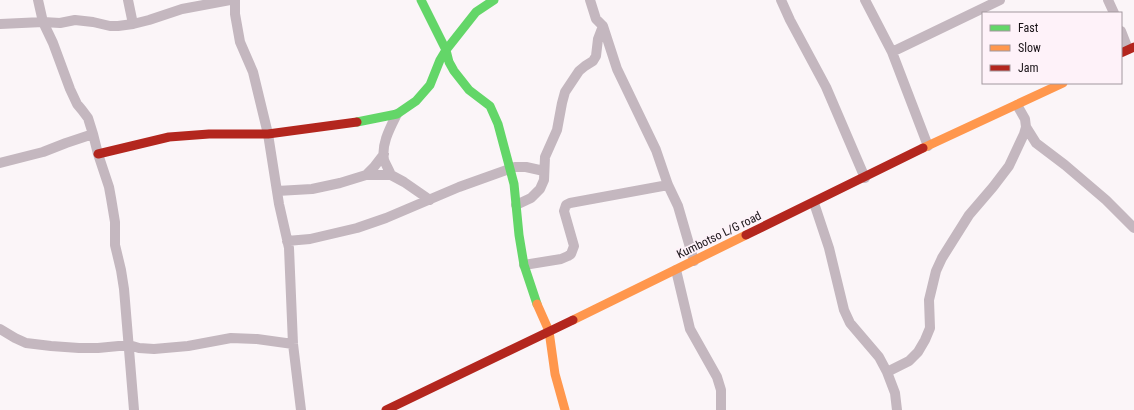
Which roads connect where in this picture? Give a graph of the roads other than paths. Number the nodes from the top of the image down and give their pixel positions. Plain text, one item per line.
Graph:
1 (38, 0) edge
2 (128, 0) edge
3 (230, 0) edge
4 (235, 0) edge
5 (421, 0) edge
6 (494, 0) edge
7 (590, 0) edge
8 (781, 0) edge
9 (865, 0) edge
10 (1000, 0) edge
11 (1108, 0) edge
12 (1114, 12) edge
13 (43, 22) junction
14 (0, 24) edge
15 (132, 24) junction
16 (603, 26) junction
17 (1122, 34) edge
18 (446, 50) junction
19 (1128, 50) edge
20 (892, 52) junction
21 (435, 71) junction
22 (454, 72) junction
23 (1061, 84) edge
24 (1017, 105) junction
25 (397, 114) junction
26 (1026, 127) junction
27 (93, 134) junction
28 (268, 134) junction
29 (928, 146) junction
30 (98, 154) junction
31 (384, 154) junction
32 (0, 163) edge
33 (510, 169) junction
34 (544, 171) junction
35 (366, 175) junction
36 (391, 175) junction
37 (865, 178) junction
38 (668, 185) junction
39 (277, 191) junction
40 (430, 200) junction
41 (814, 203) junction
42 (516, 205) junction
43 (1134, 228) edge
44 (287, 240) junction
45 (694, 261) junction
46 (524, 265) junction
47 (676, 270) junction
48 (0, 329) edge
49 (549, 331) junction
50 (294, 344) junction
51 (129, 345) junction
52 (887, 372) junction
53 (134, 410) edge
54 (300, 410) edge
55 (386, 410) edge
56 (566, 410) edge
57 (721, 410) edge
58 (897, 410) edge

1 - 13 street
2 - 15 street
3 - 15 street
4 - 28 street
5 - 18 street
6 - 18 street
7 - 16 street
8 - 37 street
9 - 20 street
10 - 20 street
11 - 12 street
13 - 14 street
13 - 15 street
13 - 27 street
16 - 34 street
16 - 38 street
17 - 19 street
18 - 21 street
18 - 22 street
20 - 29 street
21 - 22 street
21 - 25 street
22 - 33 street
23 - 24 street, Kumbotso L/G road
24 - 26 street
24 - 29 street, Kumbotso L/G road
25 - 28 street
25 - 31 street
26 - 43 street
26 - 52 street
27 - 30 street
27 - 32 street
28 - 30 street
28 - 39 street
29 - 37 street, Kumbotso L/G road
30 - 51 street
31 - 35 street
31 - 36 street
33 - 34 street
33 - 40 street
33 - 42 street
34 - 42 street
35 - 36 street
35 - 39 street
36 - 40 street
37 - 41 street, Kumbotso L/G road
38 - 45 street
38 - 46 street
39 - 44 street
40 - 44 street
41 - 45 street, Kumbotso L/G road
41 - 52 street
42 - 46 street
44 - 50 street
45 - 47 street, Kumbotso L/G road
46 - 49 street
47 - 49 street, Kumbotso L/G road
47 - 57 street
48 - 51 street
49 - 55 street, Kumbotso L/G road
49 - 56 street
50 - 51 street
50 - 54 street
51 - 53 street
52 - 58 street

